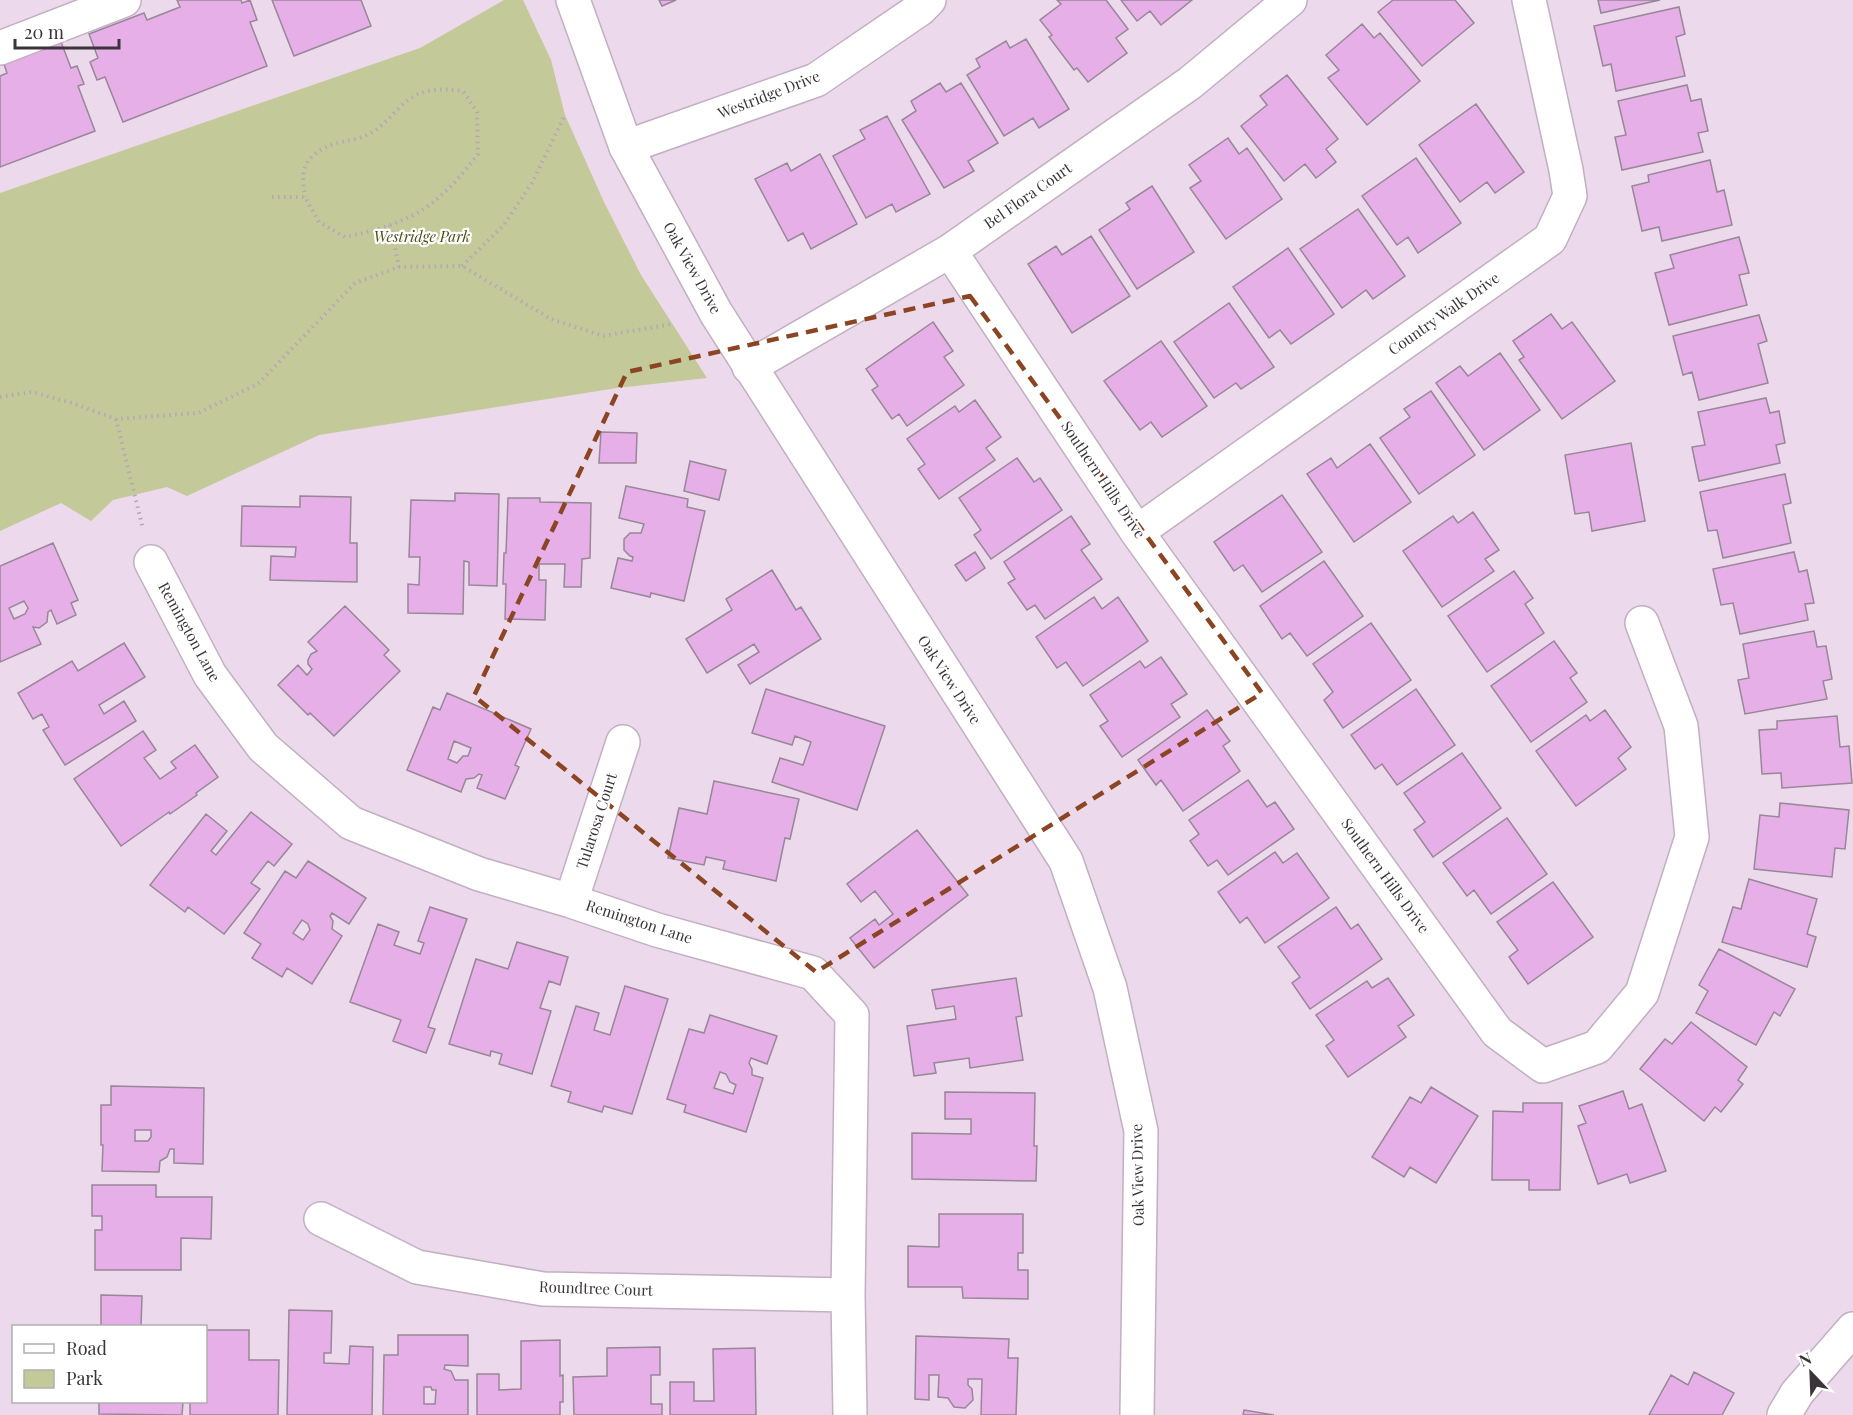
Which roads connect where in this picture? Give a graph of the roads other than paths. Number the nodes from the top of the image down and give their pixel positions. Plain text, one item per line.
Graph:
1 (124, 0) edge
2 (573, 0) edge
3 (929, 0) edge
4 (1290, 0) edge
5 (1528, 0) edge
6 (0, 48) edge
7 (626, 147) junction
8 (950, 251) junction
9 (749, 367) junction
10 (1137, 532) junction
11 (151, 562) road end
12 (1642, 623) dead end
13 (623, 741) dead end
14 (571, 901) junction
15 (321, 1219) dead end
16 (848, 1295) junction
17 (1853, 1329) edge
18 (850, 1415) edge
19 (1137, 1415) edge
20 (1784, 1415) edge

1 - 6 street
2 - 7 street, Oak View Drive
3 - 7 street, Westridge Drive
4 - 8 street, Bel Flora Court
5 - 10 street, Country Walk Drive
7 - 9 street, Oak View Drive
8 - 9 street, Bel Flora Court
8 - 10 street, Southern Hills Drive
9 - 19 street, Oak View Drive
10 - 12 street, Southern Hills Drive
11 - 14 street, Remington Lane
13 - 14 street, Tularosa Court
14 - 16 street, Remington Lane
15 - 16 street, Roundtree Court
16 - 18 street, Remington Lane
17 - 20 street

